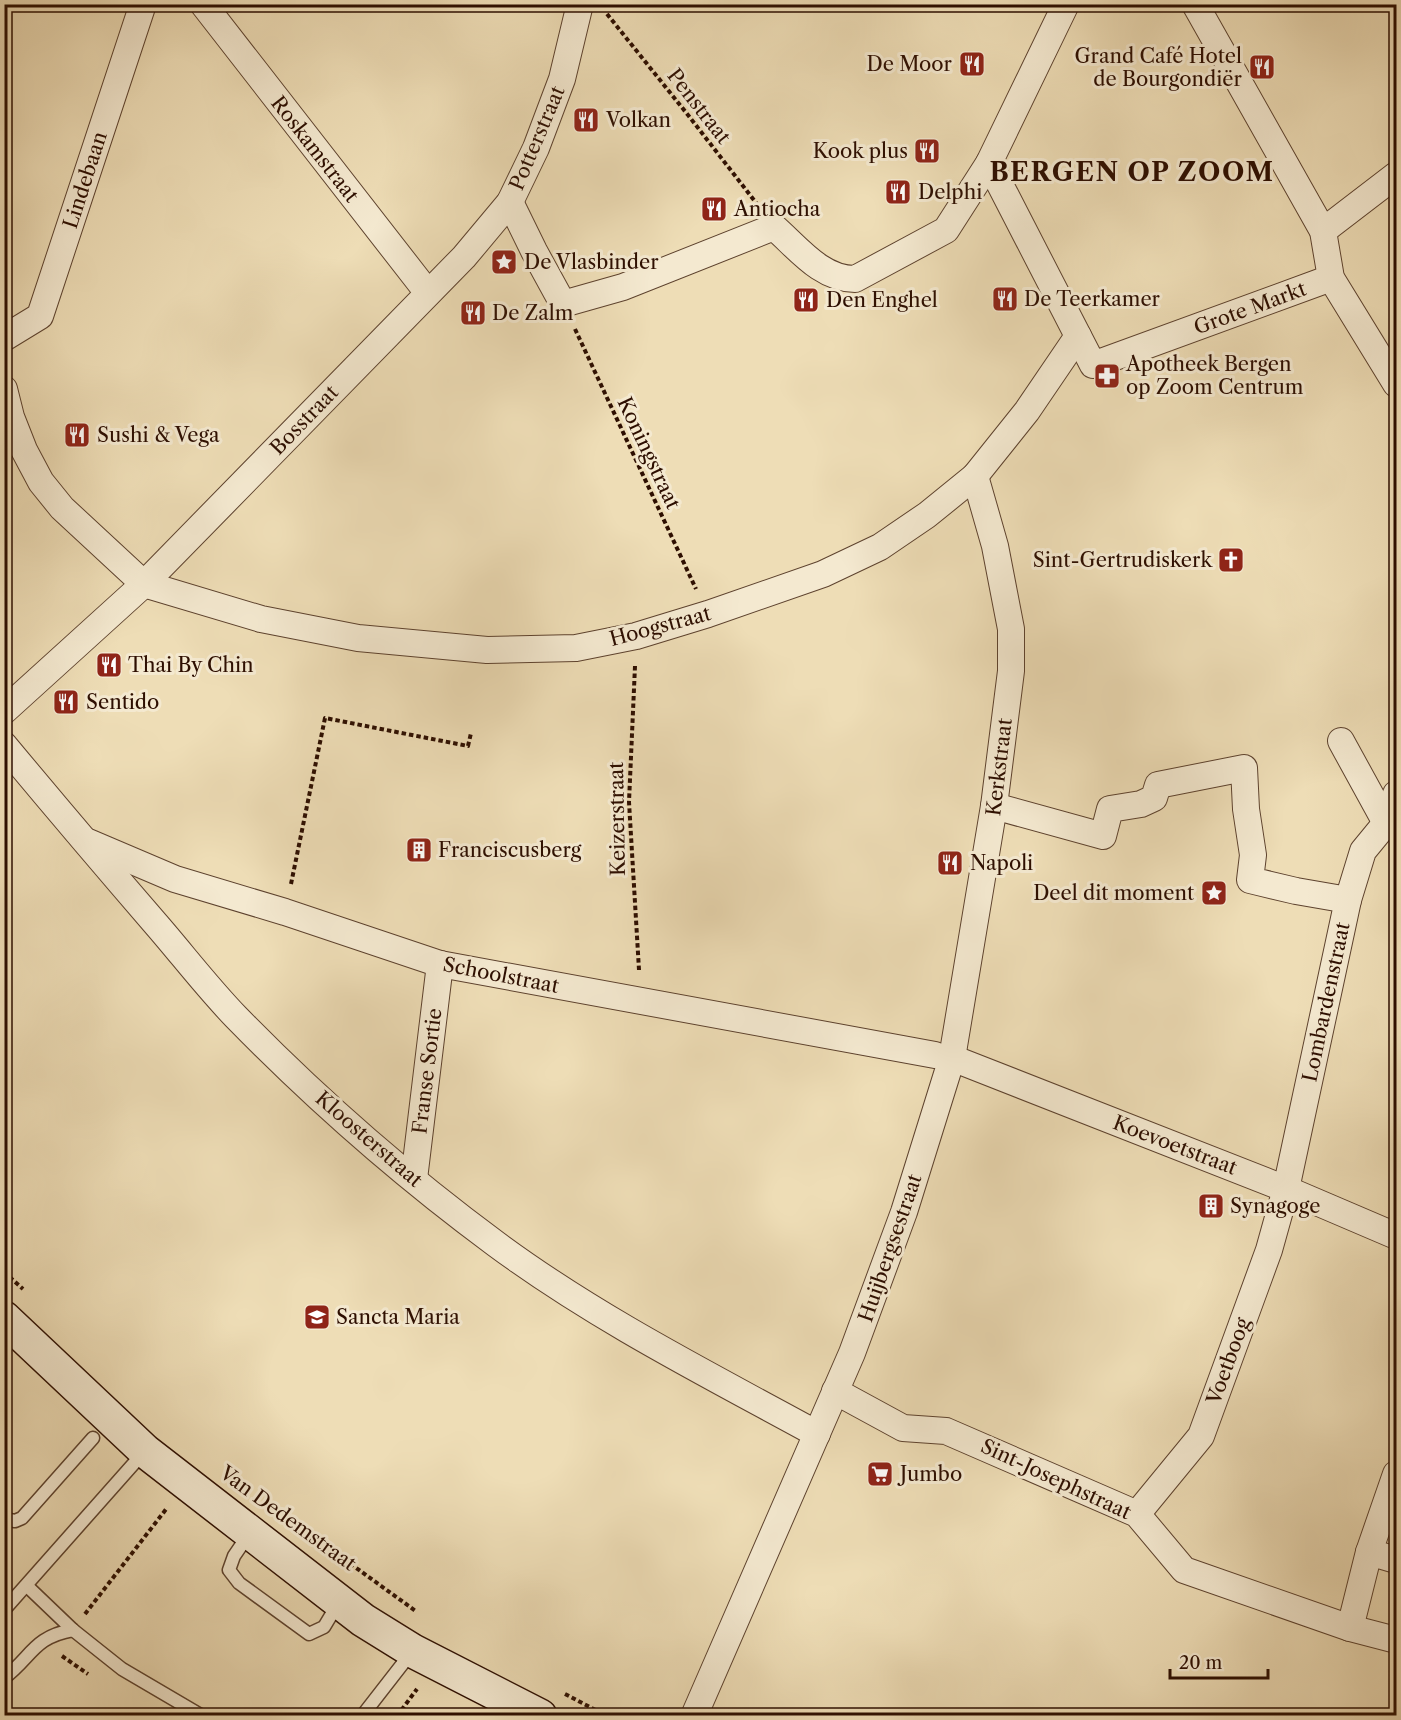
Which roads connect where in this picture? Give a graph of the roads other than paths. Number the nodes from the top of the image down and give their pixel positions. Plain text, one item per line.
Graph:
1 (143, 4) edge
2 (203, 4) edge
3 (580, 4) edge
4 (1066, 4) edge
5 (1195, 4) edge
6 (989, 163) junction
7 (1396, 175) edge
8 (510, 202) junction
9 (1323, 231) junction
10 (464, 257) joint
11 (1331, 278) junction
12 (428, 293) junction
13 (1078, 336) junction
14 (4, 338) edge
15 (1396, 384) edge
16 (4, 389) edge
17 (975, 476) junction
18 (144, 584) junction
19 (4, 711) edge
20 (1341, 741) dead end
21 (4, 745) edge
22 (1396, 794) edge
23 (994, 806) junction
24 (1391, 821) edge
25 (82, 839) junction
26 (1348, 900) junction
27 (440, 964) junction
28 (944, 1056) junction
29 (414, 1179) junction
30 (1286, 1189) junction
31 (1396, 1236) edge
32 (4, 1318) edge
33 (835, 1391) junction
34 (817, 1434) junction
35 (93, 1438) dead end
36 (145, 1451) junction
37 (1396, 1474) edge
38 (1137, 1514) junction
39 (4, 1519) edge
40 (250, 1533) junction
41 (1369, 1552) junction
42 (1396, 1560) edge
43 (27, 1586) junction
44 (339, 1602) junction
45 (4, 1610) edge
46 (1350, 1629) junction
47 (73, 1630) junction
48 (1396, 1640) edge
49 (413, 1651) junction
50 (4, 1678) edge
51 (548, 1702) edge
52 (202, 1716) edge
53 (362, 1716) edge
54 (694, 1716) edge

1 - 14 street, Lindebaan
2 - 12 street, Roskamstraat
3 - 8 street, Potterstraat
4 - 6 street
5 - 9 street, Grote Markt
6 - 8 street
6 - 13 street, Grote Markt
7 - 9 street
8 - 10 street, Potterstraat
9 - 11 street, Grote Markt
10 - 12 street, Bosstraat
11 - 13 street, Grote Markt
11 - 15 street
12 - 18 street, Bosstraat
13 - 17 street, Hoogstraat
16 - 18 street
17 - 18 street, Hoogstraat
17 - 23 street, Kerkstraat
18 - 19 street, Bosstraat
20 - 24 street
21 - 25 street, Kloosterstraat
22 - 24 street
23 - 26 street
23 - 28 street, Kerkstraat
24 - 26 street, Lombardenstraat
25 - 27 street, Schoolstraat
25 - 29 street, Kloosterstraat
26 - 30 street, Lombardenstraat
27 - 28 street, Schoolstraat
27 - 29 street, Franse Sortie
28 - 30 street, Koevoetstraat
28 - 33 street, Huijbergsestraat
29 - 34 street, Kloosterstraat
30 - 31 street, Koevoetstraat
30 - 38 street, Voetboog
32 - 36 street, Van Dedemstraat
33 - 34 street, Huijbergsestraat
33 - 38 street, Sint-Josephstraat
34 - 54 street, Huijbergsestraat
35 - 39 lane
36 - 40 street, Van Dedemstraat
36 - 43 lane
37 - 41 street
38 - 46 street, Sint-Josephstraat
40 - 44 street, Van Dedemstraat
40 - 44 lane, Van Dedemstraat
41 - 42 street
41 - 46 street
43 - 45 lane
43 - 47 lane
44 - 49 street, Van Dedemstraat
46 - 48 street, Sint-Josephstraat
47 - 50 lane
47 - 52 lane
49 - 51 street, Van Dedemstraat
49 - 53 lane

